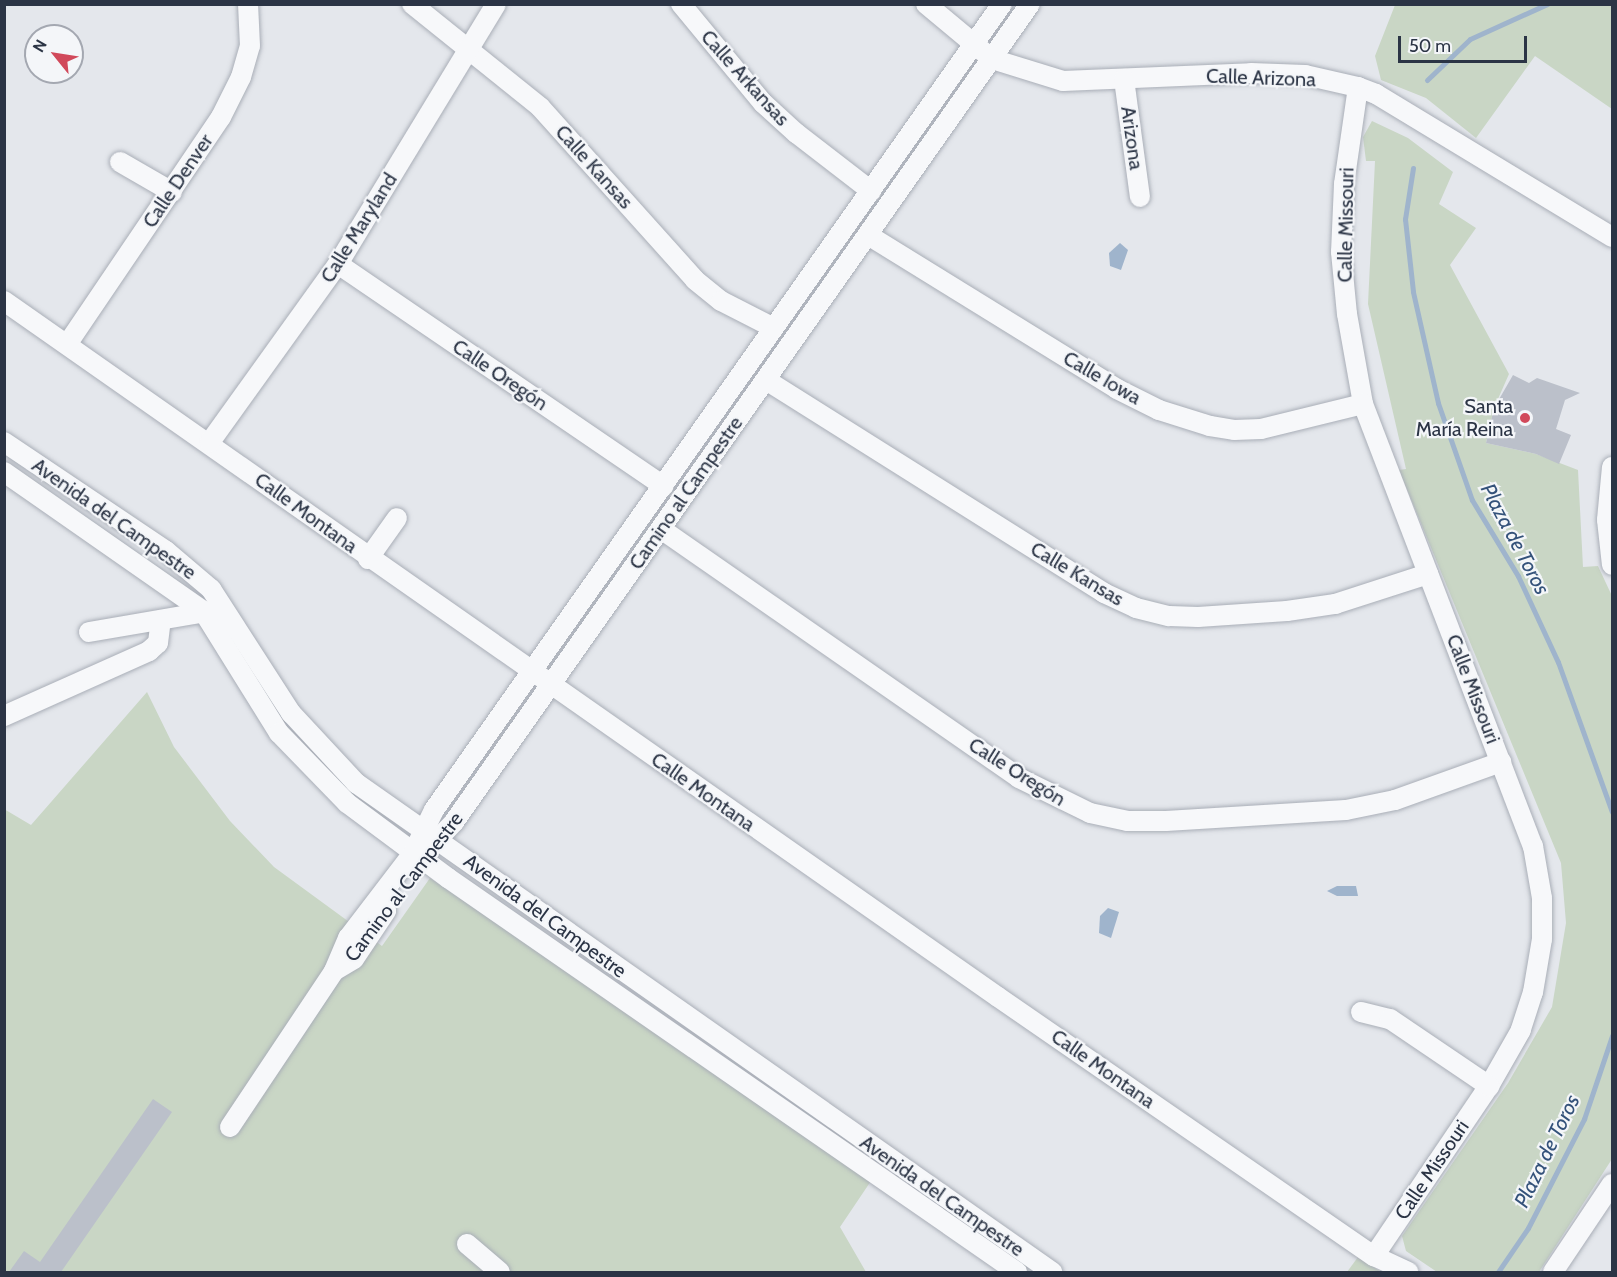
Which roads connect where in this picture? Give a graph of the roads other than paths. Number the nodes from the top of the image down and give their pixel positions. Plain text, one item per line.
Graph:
1 (248, 4) edge
2 (412, 4) edge
3 (496, 4) edge
4 (681, 4) edge
5 (926, 4) edge
6 (1002, 4) edge
7 (1030, 4) edge
8 (972, 46) junction
9 (470, 50) junction
10 (992, 59) junction
11 (1124, 79) junction
12 (1358, 87) junction
13 (120, 162) dead end
14 (871, 190) junction
15 (172, 192) junction
16 (1140, 197) dead end
17 (868, 235) junction
18 (1612, 237) edge
19 (338, 264) junction
20 (4, 301) edge
21 (774, 327) junction
22 (68, 343) junction
23 (766, 380) junction
24 (1363, 404) junction
25 (4, 442) edge
26 (210, 442) junction
27 (1612, 467) edge
28 (4, 472) edge
29 (663, 486) junction
30 (397, 518) dead end
31 (661, 529) junction
32 (368, 559) junction
33 (1612, 565) edge
34 (1428, 574) junction
35 (203, 611) junction
36 (230, 613) junction
37 (161, 620) junction
38 (89, 632) dead end
39 (531, 673) junction
40 (550, 686) junction
41 (4, 716) edge
42 (1501, 762) junction
43 (430, 835) junction
44 (418, 856) junction
45 (1361, 1012) dead end
46 (713, 1037) junction
47 (700, 1054) junction
48 (1489, 1086) junction
49 (230, 1127) dead end
50 (1612, 1184) edge
51 (977, 1221) junction
52 (965, 1237) junction
53 (467, 1244) dead end
54 (1374, 1256) junction
55 (500, 1272) edge
56 (1017, 1272) edge
57 (1052, 1272) edge
58 (1409, 1272) edge
59 (1553, 1272) edge

1 - 15 street, Calle Denver
2 - 9 street, Calle Kansas
3 - 9 street, Calle Maryland
4 - 14 street, Calle Arkansas
5 - 8 street, Calle Arizona
6 - 8 street, Camino al Campestre
7 - 10 street, Camino al Campestre
8 - 10 street, Calle Arizona
8 - 14 street, Camino al Campestre
9 - 19 street, Calle Maryland
9 - 21 street, Calle Kansas
10 - 11 street, Calle Arizona
10 - 17 street, Camino al Campestre
11 - 12 street, Calle Arizona
11 - 16 street, Arizona
12 - 18 street, Calle Arizona
12 - 24 street, Calle Missouri
13 - 15 street
14 - 21 street, Camino al Campestre
15 - 22 street, Calle Denver
17 - 23 street, Camino al Campestre
17 - 24 street, Calle Iowa
19 - 26 street, Calle Maryland
19 - 29 street, Calle Oregón
20 - 22 street, Calle Montana
21 - 29 street, Camino al Campestre
22 - 26 street, Calle Montana
23 - 31 street, Camino al Campestre
23 - 34 street, Calle Kansas
24 - 34 street, Calle Missouri
25 - 36 street, Avenida del Campestre
26 - 32 street, Calle Montana
27 - 33 street
28 - 35 street, Avenida del Campestre
29 - 39 street, Camino al Campestre
30 - 32 street
31 - 40 street, Camino al Campestre
31 - 42 street, Calle Oregón
32 - 39 street, Calle Montana
34 - 42 street, Calle Missouri
35 - 36 street
35 - 37 street
35 - 44 street, Avenida del Campestre
36 - 43 street, Avenida del Campestre
37 - 38 street
37 - 41 street
39 - 40 street, Calle Montana
39 - 43 street, Camino al Campestre
40 - 43 street, Camino al Campestre
40 - 54 street, Calle Montana
42 - 48 street, Calle Missouri
43 - 44 street, Camino al Campestre
43 - 46 street, Avenida del Campestre
44 - 47 street, Avenida del Campestre
44 - 49 street, Camino al Campestre
45 - 48 street
46 - 47 street
46 - 51 street, Avenida del Campestre
47 - 52 street, Avenida del Campestre
48 - 54 street, Calle Missouri
50 - 59 street
51 - 52 street
51 - 57 street, Avenida del Campestre
52 - 56 street, Avenida del Campestre
53 - 55 street
54 - 58 street, Calle Montana

